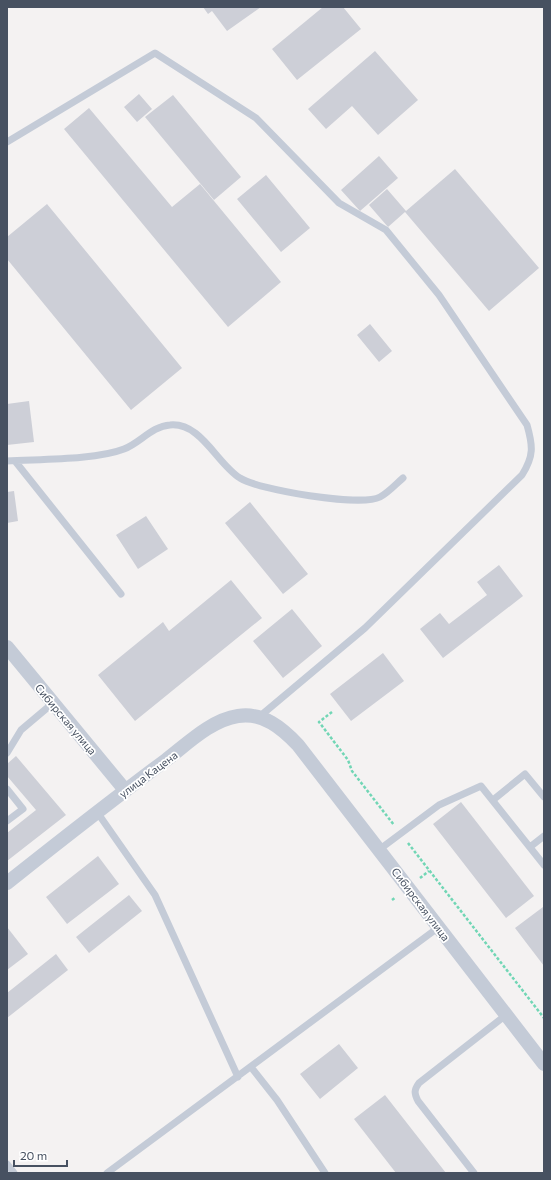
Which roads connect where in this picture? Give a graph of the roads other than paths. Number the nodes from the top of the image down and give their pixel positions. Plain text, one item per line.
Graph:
1 (7, 142) edge
2 (15, 461) junction
3 (7, 462) edge
4 (403, 478) dead end
5 (121, 594) dead end
6 (7, 647) edge
7 (53, 703) junction
8 (258, 717) junction
9 (298, 745) joint
10 (7, 753) edge
11 (7, 789) edge
12 (125, 790) junction
13 (544, 797) edge
14 (493, 800) junction
15 (97, 812) junction
16 (7, 821) edge
17 (544, 836) edge
18 (530, 847) junction
19 (380, 849) junction
20 (544, 865) edge
21 (7, 883) edge
22 (439, 927) junction
23 (506, 1015) junction
24 (544, 1064) edge
25 (251, 1067) junction
26 (238, 1077) junction
27 (7, 1164) edge
28 (323, 1172) edge
29 (14, 1173) edge
30 (107, 1173) edge
31 (474, 1173) edge

1 - 8 lane
2 - 3 lane
2 - 4 lane
2 - 5 lane
6 - 7 street, Сибирская улица
7 - 10 lane
7 - 12 street, Сибирская улица
8 - 9 street, улица Кацена
8 - 12 street, улица Кацена
9 - 19 street, Сибирская улица
11 - 16 lane
12 - 15 street, улица Кацена
13 - 14 lane
14 - 18 lane
14 - 19 lane
15 - 21 street, улица Кацена
15 - 26 lane
17 - 18 lane
18 - 20 lane
19 - 22 street, Сибирская улица
22 - 23 street, Сибирская улица
22 - 25 lane
23 - 24 street, Сибирская улица
23 - 31 lane
25 - 26 lane
25 - 28 lane
26 - 30 lane
27 - 29 lane

